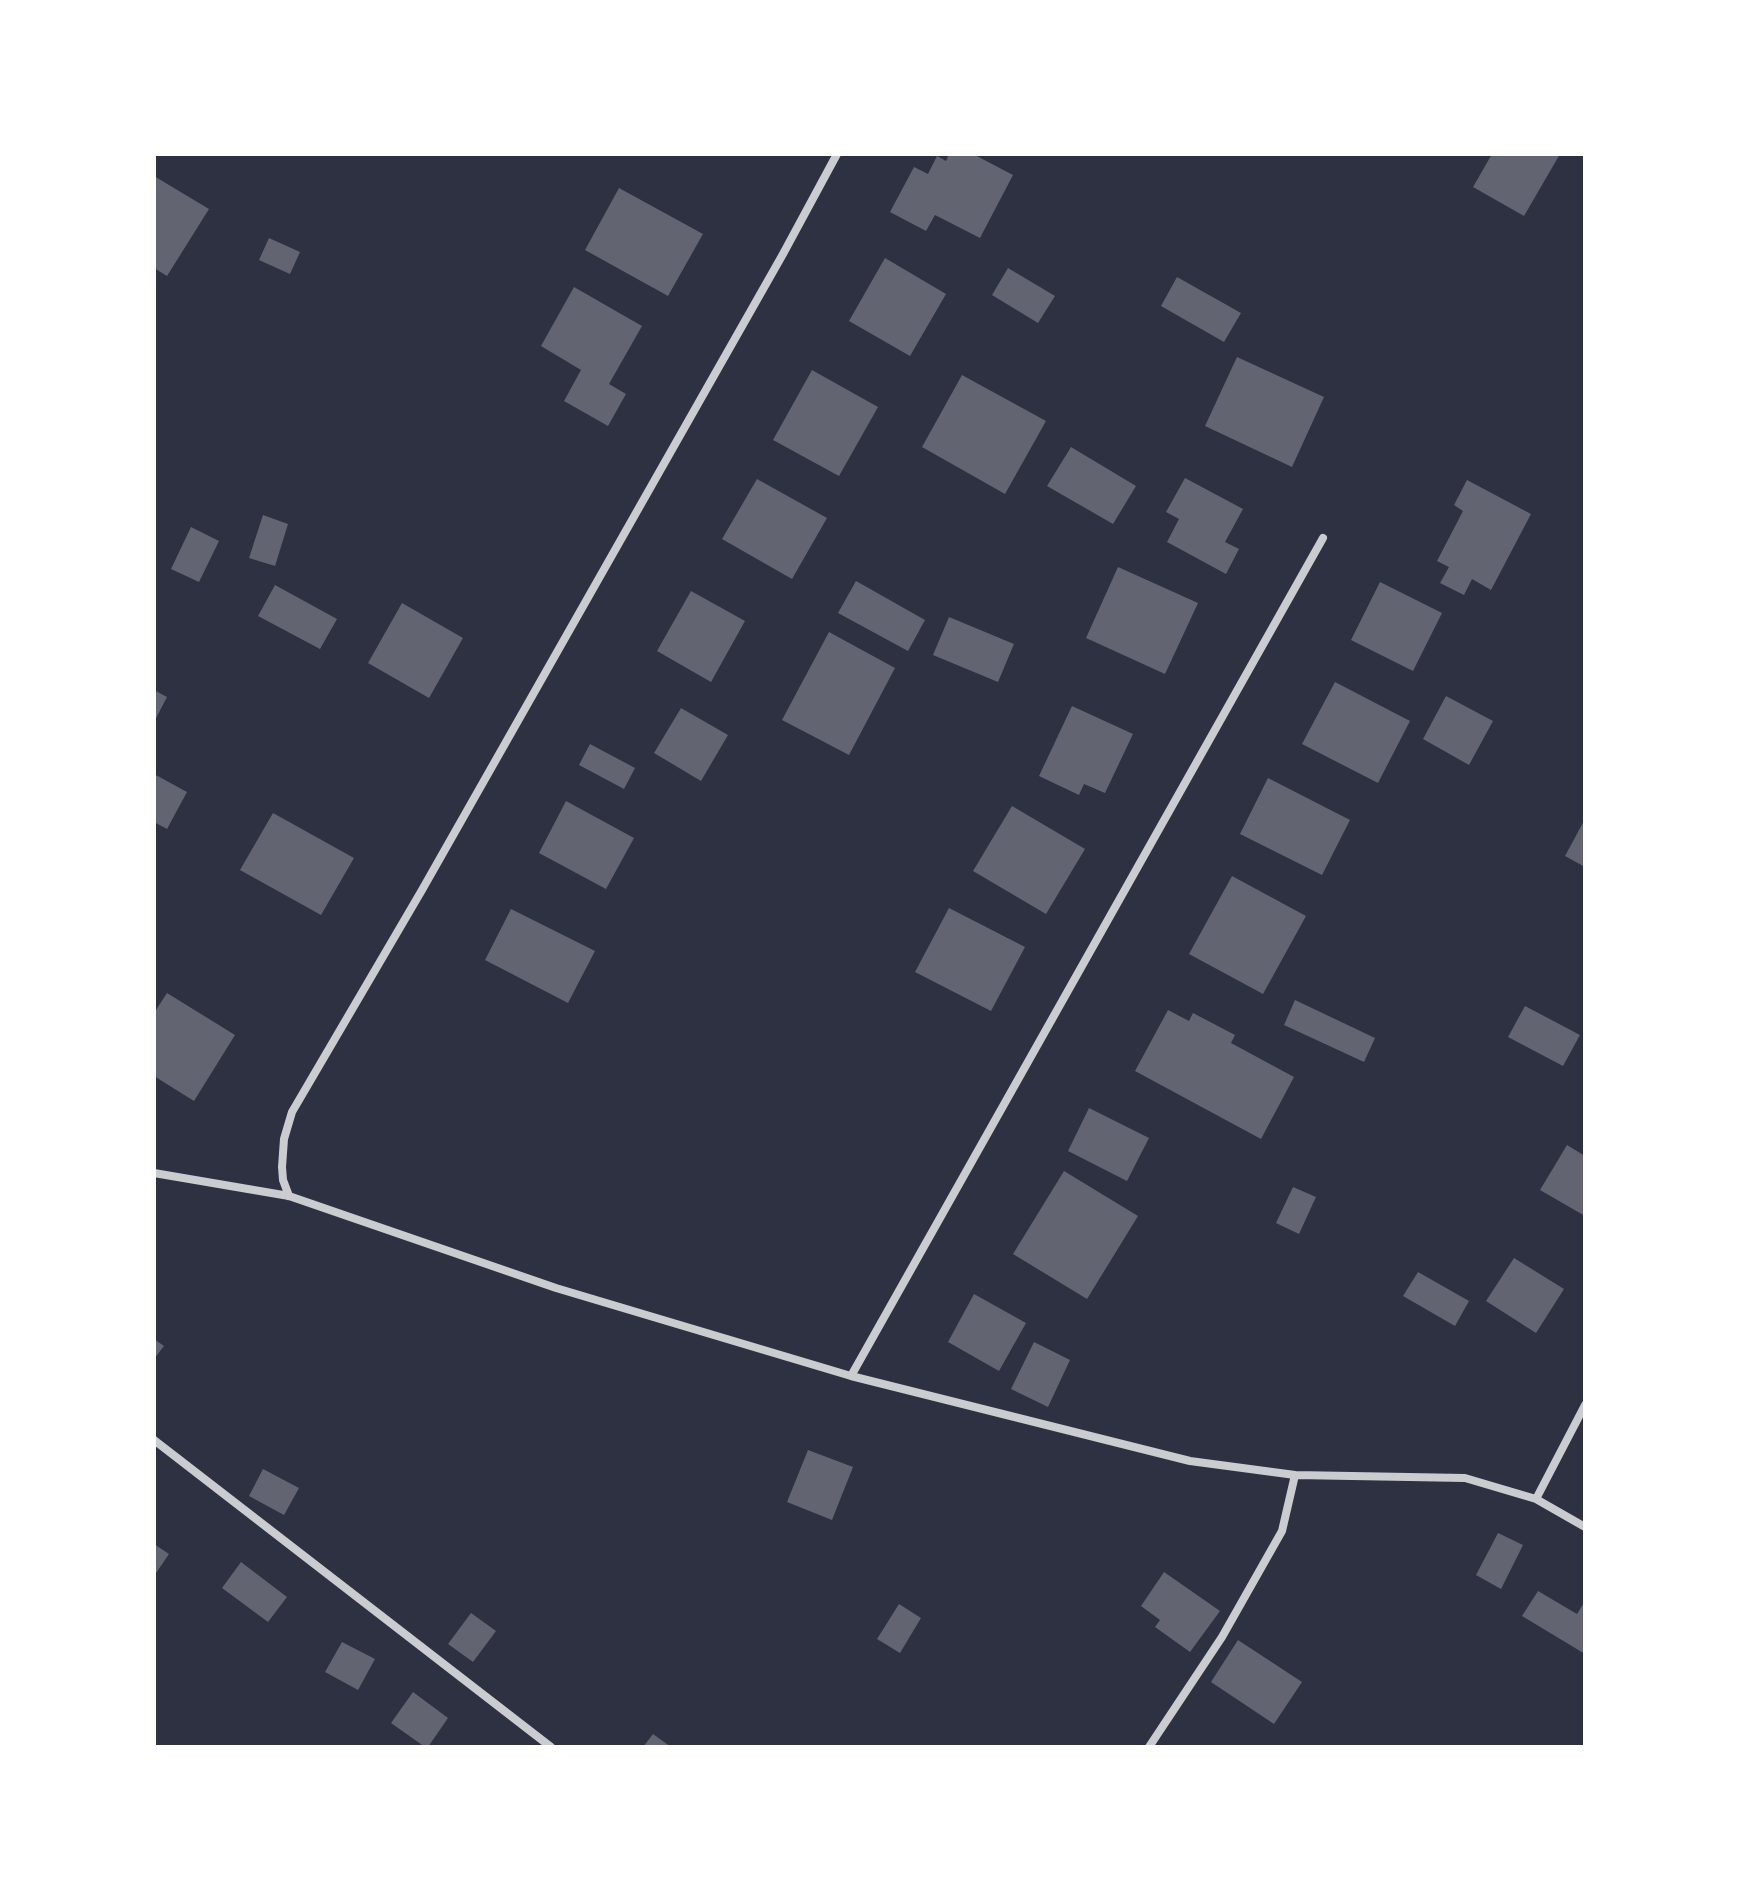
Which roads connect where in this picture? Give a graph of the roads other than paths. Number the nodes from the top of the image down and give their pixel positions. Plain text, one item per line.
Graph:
1 (837, 154) edge
2 (1323, 538) dead end
3 (154, 1173) edge
4 (289, 1196) junction
5 (851, 1376) junction
6 (1585, 1405) edge
7 (154, 1440) edge
8 (1295, 1475) junction
9 (1536, 1499) junction
10 (1585, 1527) edge
11 (551, 1747) edge
12 (1149, 1747) edge

1 - 4 street
2 - 5 street
3 - 4 street
4 - 5 street
5 - 8 street
6 - 9 street
7 - 11 street
8 - 9 street
8 - 12 street
9 - 10 street

